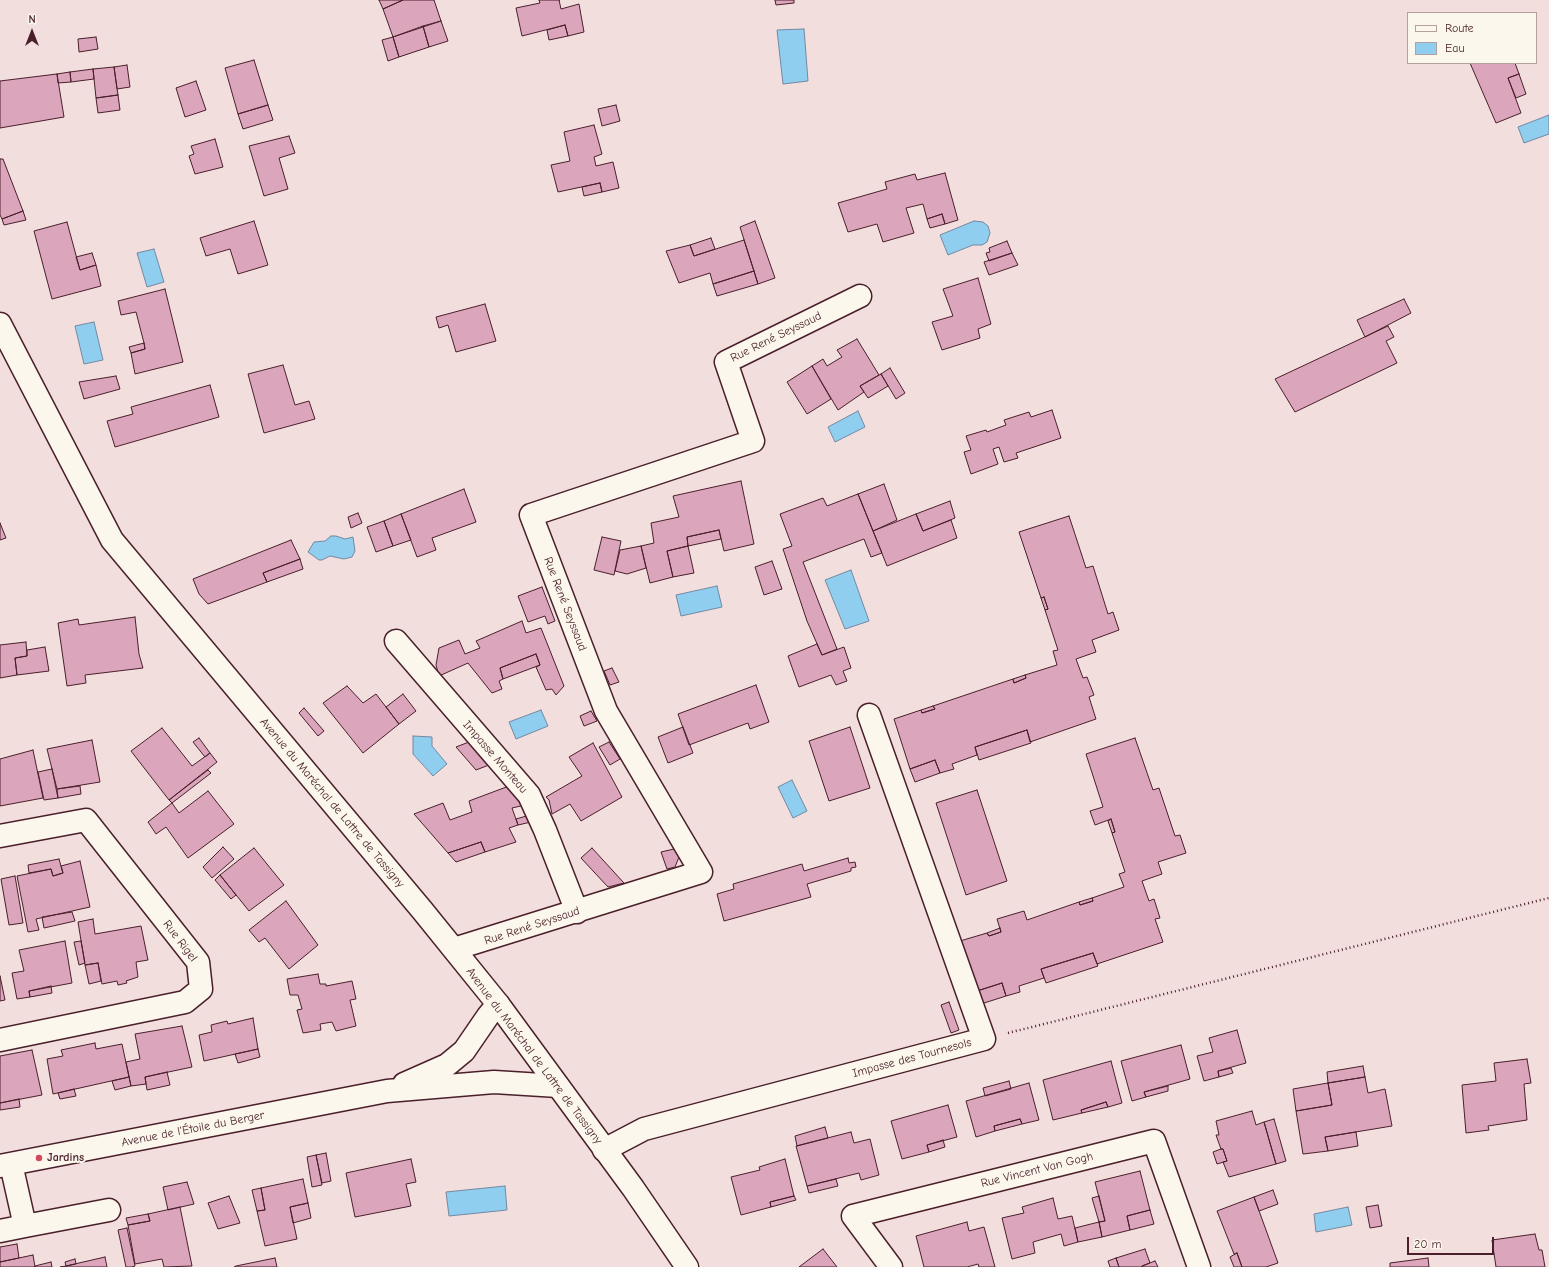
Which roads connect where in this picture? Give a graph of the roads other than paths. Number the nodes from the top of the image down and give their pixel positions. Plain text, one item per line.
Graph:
1 (860, 296) dead end
2 (0, 324) edge
3 (396, 641) dead end
4 (869, 715) dead end
5 (0, 836) edge
6 (577, 912) junction
7 (454, 949) junction
8 (498, 1004) junction
9 (0, 1040) edge
10 (558, 1086) junction
11 (386, 1091) junction
12 (604, 1150) junction
13 (6, 1165) edge
14 (109, 1210) dead end
15 (25, 1226) junction
16 (0, 1231) edge
17 (687, 1267) edge
18 (891, 1267) edge
19 (1199, 1267) edge

1 - 6 street, Rue René Seyssaud
2 - 7 street, Avenue du Maréchal de Lattre de Tassigny
3 - 6 street, Impasse Monteau
4 - 12 street, Impasse des Tournesols
5 - 9 street, Rue Rigel
6 - 7 street, Rue René Seyssaud
7 - 8 street, Avenue du Maréchal de Lattre de Tassigny
8 - 10 street, Avenue du Maréchal de Lattre de Tassigny
8 - 11 street, Avenue de l'Étoile du Berger
10 - 11 street, Avenue de l'Étoile du Berger
10 - 12 street, Avenue du Maréchal de Lattre de Tassigny
11 - 13 street, Avenue de l'Étoile du Berger
12 - 17 street, Avenue du Maréchal de Lattre de Tassigny
13 - 15 street
14 - 15 street
15 - 16 street
18 - 19 street, Rue Vincent Van Gogh

